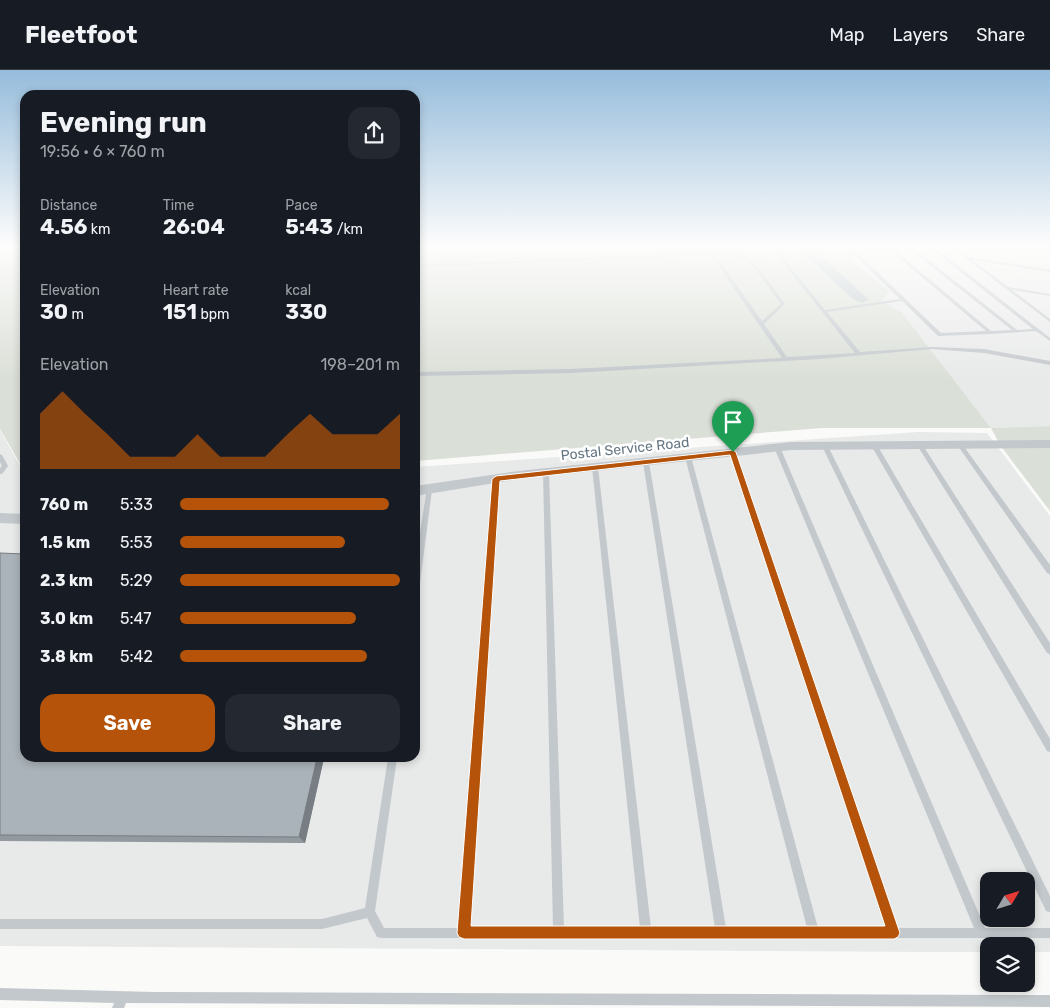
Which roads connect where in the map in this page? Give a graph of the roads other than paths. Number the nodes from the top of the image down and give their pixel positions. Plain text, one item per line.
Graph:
1 (738, 292) edge
2 (775, 292) edge
3 (808, 292) edge
4 (894, 292) edge
5 (942, 292) edge
6 (966, 292) edge
7 (988, 292) edge
8 (1011, 292) edge
9 (1032, 292) edge
10 (1050, 295) edge
11 (903, 300) junction
12 (824, 311) junction
13 (1050, 321) edge
14 (761, 324) junction
15 (1037, 330) junction
16 (1016, 331) junction
17 (991, 332) junction
18 (1050, 340) edge
19 (858, 354) junction
20 (786, 359) junction
21 (1050, 362) edge
22 (420, 374) edge
23 (1050, 444) edge
24 (874, 445) junction
25 (920, 445) junction
26 (960, 445) junction
27 (825, 446) junction
28 (777, 448) junction
29 (733, 452) junction
30 (0, 456) edge
31 (688, 457) junction
32 (646, 462) junction
33 (595, 467) junction
34 (0, 472) edge
35 (546, 472) junction
36 (496, 479) junction
37 (429, 490) junction
38 (420, 491) edge
39 (0, 518) edge
40 (20, 519) edge
41 (420, 555) edge
42 (1050, 571) edge
43 (1050, 650) edge
44 (1050, 748) edge
45 (391, 762) edge
46 (1050, 907) edge
47 (370, 912) junction
48 (0, 924) edge
49 (464, 933) junction
50 (559, 933) junction
51 (646, 933) junction
52 (721, 933) junction
53 (814, 933) junction
54 (894, 933) junction
55 (982, 933) junction
56 (1050, 933) edge
57 (0, 994) edge
58 (1050, 1001) edge
59 (120, 1002) edge
60 (803, 1005) edge

1 - 14 lane
2 - 14 lane
3 - 12 lane
4 - 11 lane
5 - 17 lane
6 - 16 lane
7 - 15 lane
8 - 13 lane
9 - 10 lane
11 - 12 lane
11 - 17 lane
12 - 19 lane
14 - 20 lane
15 - 16 lane
15 - 18 lane
16 - 17 lane
19 - 20 lane
19 - 21 lane
20 - 22 lane
23 - 26 street, Postal Service Road
24 - 25 street, Postal Service Road
24 - 27 street, Postal Service Road
24 - 44 lane
25 - 26 street, Postal Service Road
25 - 43 lane
26 - 42 lane
27 - 28 street, Postal Service Road
27 - 46 lane
28 - 29 street, Postal Service Road
28 - 55 lane
29 - 31 street, Postal Service Road
29 - 54 lane
30 - 34 lane
31 - 32 street, Postal Service Road
31 - 53 lane
32 - 33 street, Postal Service Road
32 - 52 lane
33 - 35 street, Postal Service Road
33 - 51 lane
35 - 36 street, Postal Service Road
35 - 50 lane
36 - 37 street, Postal Service Road
36 - 49 lane
37 - 38 street, Postal Service Road
37 - 41 lane
39 - 40 street
45 - 47 lane
47 - 48 lane
47 - 49 lane
49 - 50 lane
50 - 51 lane
51 - 52 lane
52 - 53 lane
53 - 54 lane
54 - 55 lane
55 - 56 lane
57 - 59 lane
58 - 60 lane
59 - 60 lane

